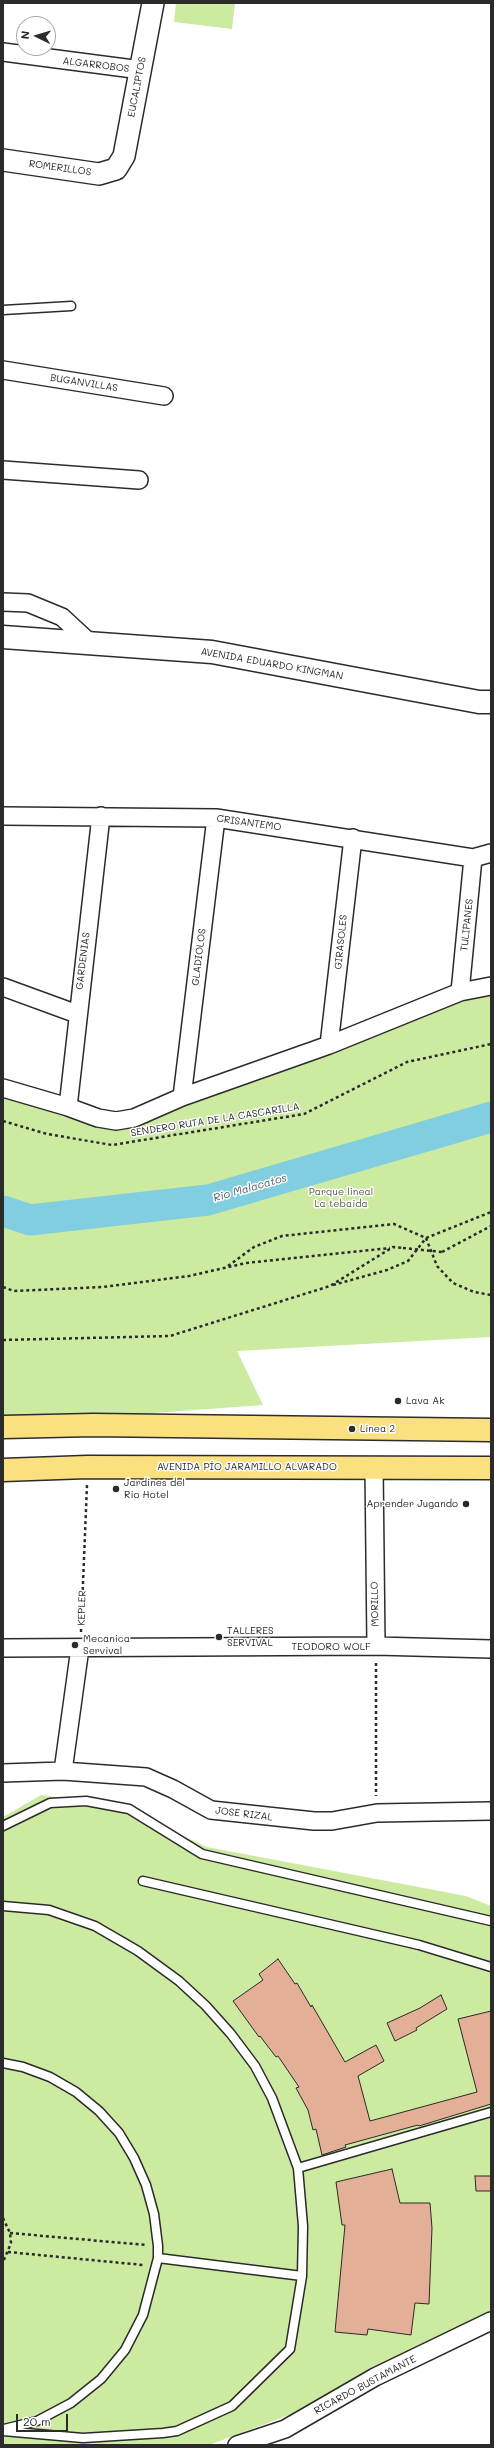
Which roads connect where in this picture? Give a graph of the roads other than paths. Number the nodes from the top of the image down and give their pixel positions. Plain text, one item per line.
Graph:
1 (153, 3) edge
2 (3, 52) edge
3 (141, 70) junction
4 (3, 160) edge
5 (116, 169) joint
6 (71, 306) dead end
7 (3, 310) edge
8 (3, 370) edge
9 (164, 396) dead end
10 (3, 470) edge
11 (139, 480) dead end
12 (3, 602) edge
13 (3, 637) edge
14 (88, 642) junction
15 (491, 702) edge
16 (3, 816) edge
17 (101, 816) junction
18 (216, 818) junction
19 (353, 838) junction
20 (491, 853) edge
21 (473, 858) junction
22 (491, 986) edge
23 (3, 987) edge
24 (460, 992) junction
25 (77, 1014) junction
26 (329, 1045) junction
27 (3, 1088) edge
28 (182, 1097) junction
29 (68, 1107) junction
30 (3, 1427) edge
31 (491, 1430) edge
32 (374, 1466) junction
33 (491, 1468) edge
34 (3, 1470) edge
35 (376, 1646) junction
36 (3, 1648) edge
37 (80, 1648) junction
38 (491, 1649) edge
39 (63, 1771) junction
40 (3, 1773) edge
41 (491, 1811) edge
42 (3, 1826) edge
43 (144, 1880) dead end
44 (3, 1906) edge
45 (491, 1921) edge
46 (491, 1967) edge
47 (3, 2063) edge
48 (491, 2112) edge
49 (298, 2168) junction
50 (157, 2262) junction
51 (302, 2276) junction
52 (491, 2321) edge
53 (3, 2431) edge
54 (237, 2445) edge

1 - 3 street, EUCALIPTOS
2 - 3 street, ALGARROBOS
3 - 5 street, EUCALIPTOS
4 - 5 street, ROMERILLOS
6 - 7 lane
8 - 9 street, BUGANVILLAS
10 - 11 street
12 - 14 street
13 - 14 main road, AVENIDA EDUARDO KINGMAN
14 - 15 main road, AVENIDA EDUARDO KINGMAN
16 - 17 street, CRISANTEMO
17 - 18 street, CRISANTEMO
17 - 25 street, GARDENIAS
18 - 19 street, CRISANTEMO
18 - 28 street, GLADIOLOS
19 - 21 street, CRISANTEMO
19 - 26 street, GIRASOLES
20 - 21 street, CRISANTEMO
21 - 24 street, TULIPANES
22 - 24 street
23 - 25 street
24 - 26 street
25 - 29 street, GARDENIAS
26 - 28 street
27 - 29 street
28 - 29 street
30 - 31 main road
32 - 33 main road, AVENIDA PÍO JARAMILLO ALVARADO
32 - 34 main road, AVENIDA PÍO JARAMILLO ALVARADO
32 - 35 street, MORILLO
35 - 37 street, TEODORO WOLF
35 - 38 street, TEODORO WOLF
36 - 37 street, TEODORO WOLF
37 - 39 street
39 - 40 street, JOSE RIZAL
39 - 41 street, JOSE RIZAL
42 - 45 lane
43 - 46 lane
44 - 49 lane
47 - 50 lane
48 - 49 lane
49 - 51 lane
50 - 51 lane
50 - 53 lane
51 - 53 lane
52 - 54 street, RICARDO BUSTAMANTE

